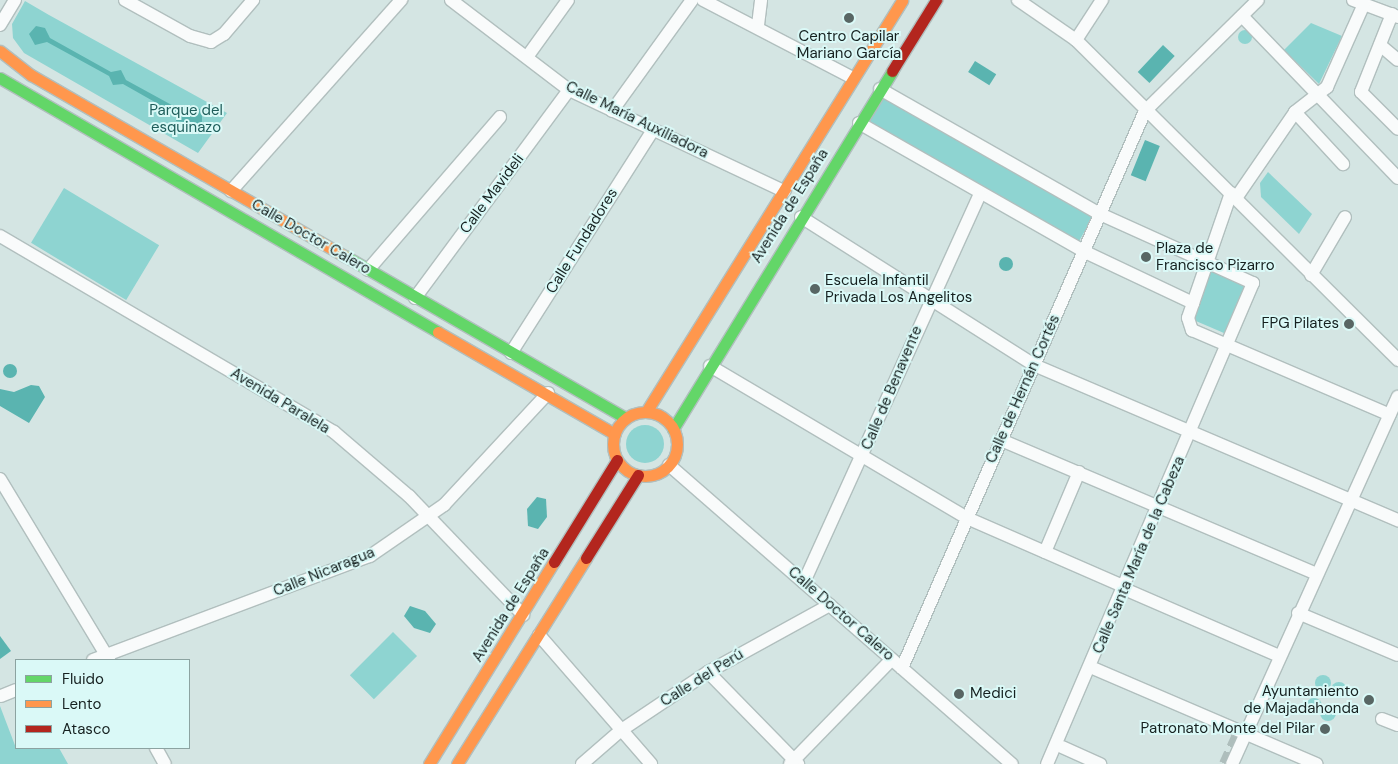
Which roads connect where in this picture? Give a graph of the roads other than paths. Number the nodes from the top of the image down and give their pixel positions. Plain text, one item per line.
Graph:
1 (14, 0) edge
2 (125, 0) edge
3 (253, 0) edge
4 (401, 0) edge
5 (451, 0) edge
6 (568, 0) edge
7 (692, 0) edge
8 (703, 0) edge
9 (762, 0) edge
10 (902, 0) edge
11 (936, 0) edge
12 (1018, 0) edge
13 (1102, 0) edge
14 (1258, 0) edge
15 (1358, 2) edge
16 (1395, 15) edge
17 (1242, 16) junction
18 (0, 25) edge
19 (758, 25) junction
20 (1076, 40) junction
21 (1380, 45) junction
22 (0, 51) edge
23 (527, 57) junction
24 (1398, 60) edge
25 (0, 78) edge
26 (853, 78) junction
27 (880, 89) junction
28 (569, 90) junction
29 (1317, 93) junction
30 (612, 111) junction
31 (1145, 111) junction
32 (1295, 112) junction
33 (500, 117) dead end
34 (859, 124) junction
35 (1398, 129) edge
36 (652, 130) junction
37 (1343, 164) dead end
38 (1398, 178) edge
39 (231, 190) junction
40 (784, 191) junction
41 (980, 194) junction
42 (1233, 196) junction
43 (1100, 214) junction
44 (801, 217) junction
45 (1345, 217) dead end
46 (0, 236) edge
47 (1083, 252) junction
48 (1204, 261) junction
49 (368, 270) junction
50 (1311, 275) junction
51 (415, 298) junction
52 (930, 298) junction
53 (1193, 303) junction
54 (1228, 345) junction
55 (511, 353) junction
56 (1398, 360) edge
57 (1034, 364) junction
58 (710, 366) junction
59 (548, 393) junction
60 (1398, 398) edge
61 (646, 412) junction
62 (1390, 415) junction
63 (626, 418) junction
64 (673, 429) junction
65 (1193, 429) junction
66 (614, 434) junction
67 (1001, 440) junction
68 (862, 458) junction
69 (617, 460) junction
70 (669, 465) junction
71 (1079, 472) junction
72 (638, 476) junction
73 (0, 479) edge
74 (1351, 498) junction
75 (1160, 507) junction
76 (429, 518) junction
77 (967, 518) junction
78 (1398, 520) edge
79 (1045, 552) junction
80 (1317, 574) junction
81 (804, 582) junction
82 (1127, 589) junction
83 (830, 605) junction
84 (1298, 614) junction
85 (523, 615) junction
86 (539, 635) junction
87 (1398, 655) edge
88 (1279, 656) junction
89 (108, 658) edge
90 (897, 664) junction
91 (1095, 668) dead end
92 (708, 672) junction
93 (15, 690) edge
94 (1, 696) edge
95 (1382, 718) dead end
96 (1398, 725) edge
97 (620, 731) junction
98 (1251, 736) junction
99 (1062, 747) dead end
100 (157, 749) edge
101 (794, 763) edge
102 (165, 764) edge
103 (429, 764) edge
104 (456, 764) edge
105 (582, 764) edge
106 (651, 764) edge
107 (1012, 764) edge
108 (1047, 764) edge
109 (1100, 764) edge
110 (1232, 764) edge
111 (1317, 764) edge

1 - 18 street
2 - 3 street
4 - 39 street
5 - 23 street, Calle María Auxiliadora
6 - 23 street
7 - 30 street
8 - 19 street
9 - 19 street
10 - 26 street, Avenida de España
11 - 27 street, Avenida de España
12 - 20 street
13 - 20 street
14 - 17 street
15 - 16 street
15 - 29 street
16 - 21 street
17 - 29 street
17 - 31 street
19 - 26 street
20 - 31 street
21 - 24 street
21 - 35 street
22 - 39 street, Calle Doctor Calero
23 - 28 street, Calle María Auxiliadora
25 - 59 street, Calle Doctor Calero
26 - 40 street, Avenida de España
27 - 34 street, Avenida de España
27 - 43 street
28 - 30 street, Calle María Auxiliadora
28 - 51 street, Calle Mavideli
29 - 32 street
29 - 38 street
30 - 36 street, Calle María Auxiliadora
31 - 42 street
31 - 43 street, Calle de Hernán Cortés
32 - 37 street
32 - 42 street
33 - 49 street
34 - 41 street
34 - 44 street, Avenida de España
36 - 40 street, Calle María Auxiliadora
36 - 55 street, Calle Fundadores
39 - 49 street, Calle Doctor Calero
40 - 61 street, Avenida de España
41 - 47 street
41 - 52 street, Calle de Benavente
42 - 48 street
42 - 50 street
43 - 47 street, Calle de Hernán Cortés
43 - 48 street
44 - 52 street
44 - 58 street, Avenida de España
45 - 50 street
46 - 76 street, Avenida Paralela
47 - 53 street
47 - 57 street, Calle de Hernán Cortés
48 - 53 street
48 - 54 street, Calle Santa María de la Cabeza
49 - 51 street, Calle Doctor Calero
50 - 56 street
51 - 55 street, Calle Doctor Calero
52 - 57 street
52 - 68 street, Calle de Benavente
53 - 54 street
54 - 62 street
54 - 65 street, Calle Santa María de la Cabeza
55 - 63 street, Calle Doctor Calero
57 - 65 street
57 - 67 street, Calle de Hernán Cortés
58 - 64 street, Avenida de España
58 - 68 street
59 - 66 street, Calle Doctor Calero
59 - 76 street, Calle Nicaragua
60 - 62 street
61 - 63 street
61 - 64 street
62 - 74 street
63 - 66 street
64 - 70 street
65 - 74 street
65 - 75 street, Calle Santa María de la Cabeza
66 - 69 street
67 - 71 street
67 - 77 street, Calle de Hernán Cortés
68 - 77 street
68 - 81 street, Calle de Benavente
69 - 72 street
69 - 85 street, Avenida de España
70 - 72 street
70 - 81 street, Calle Doctor Calero
71 - 75 street
71 - 79 street
72 - 86 street
73 - 89 street
74 - 78 street
74 - 80 street
75 - 80 street
75 - 82 street, Calle Santa María de la Cabeza
76 - 85 street, Avenida Paralela
76 - 89 street, Calle Nicaragua
77 - 79 street
77 - 90 street, Calle de Hernán Cortés
79 - 82 street
80 - 84 street
81 - 83 street, Calle Doctor Calero
82 - 88 street
82 - 108 street, Calle Santa María de la Cabeza
83 - 90 street, Calle Doctor Calero
83 - 92 street, Calle del Perú
84 - 87 street
84 - 88 street
85 - 103 street, Avenida de España
86 - 97 street
86 - 104 street
88 - 98 street
90 - 101 street
90 - 107 street, Calle Doctor Calero
91 - 98 street
92 - 97 street, Calle del Perú
92 - 101 street
93 - 94 street
95 - 96 street
97 - 105 street, Calle del Perú
97 - 106 street
98 - 110 street
98 - 111 street
99 - 109 street
100 - 102 street

